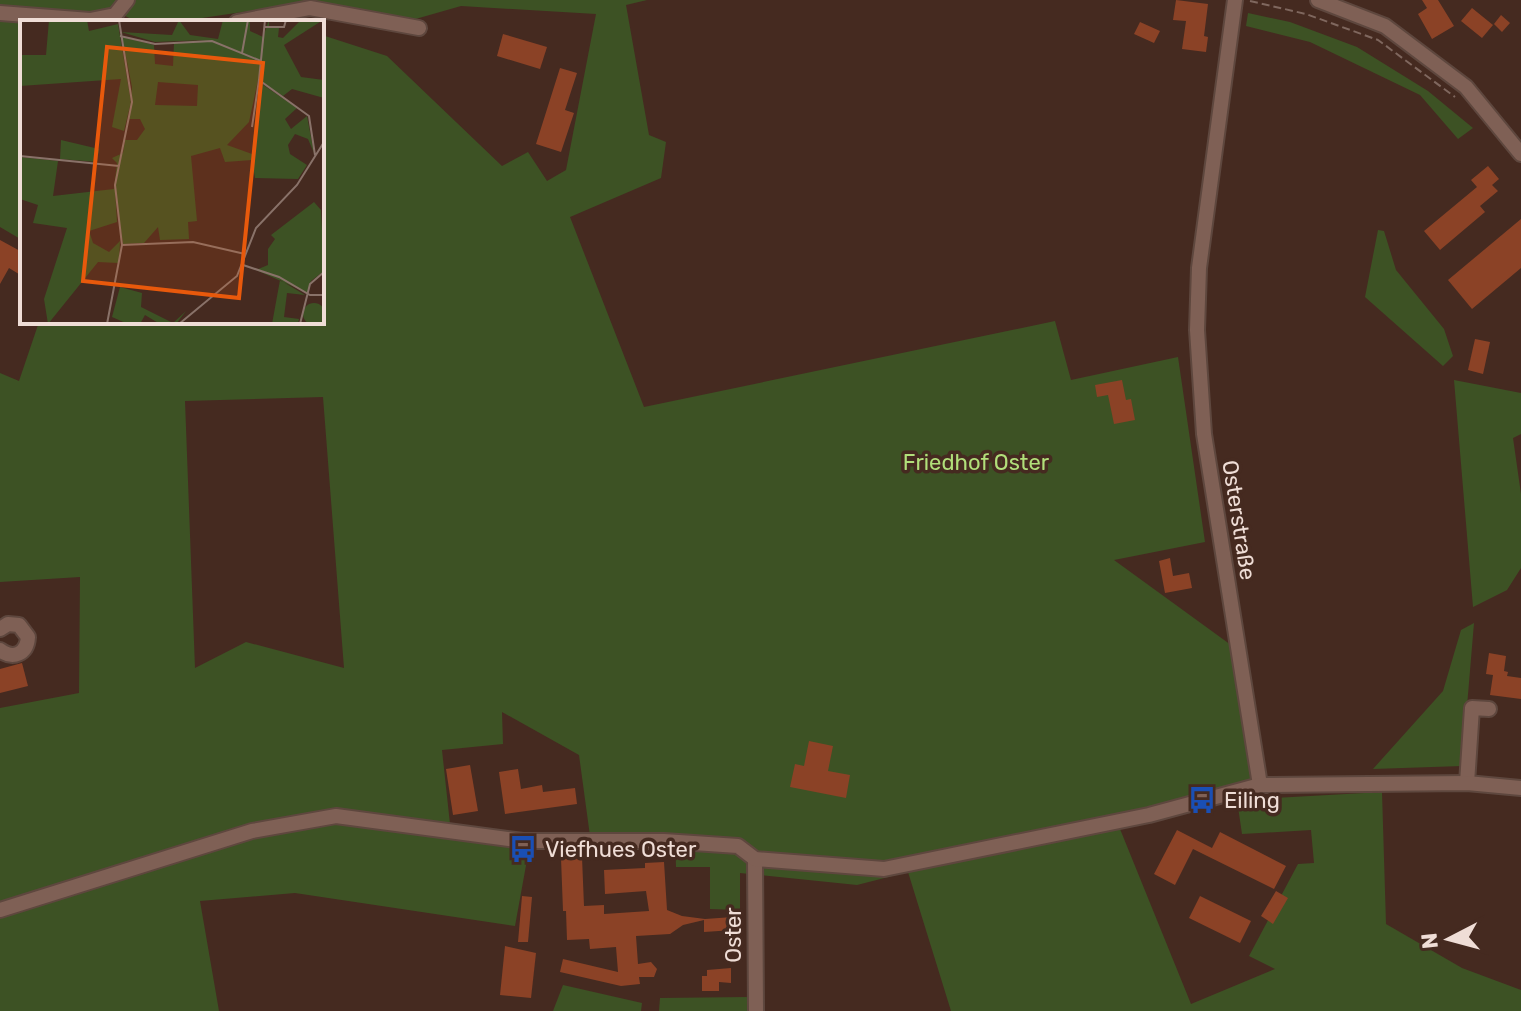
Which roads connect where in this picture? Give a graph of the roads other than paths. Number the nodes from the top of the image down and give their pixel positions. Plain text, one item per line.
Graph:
1 (127, 0) edge
2 (1235, 0) edge
3 (1318, 0) edge
4 (0, 13) edge
5 (119, 18) edge
6 (247, 20) edge
7 (419, 28) dead end
8 (1521, 154) edge
9 (0, 629) edge
10 (0, 650) edge
11 (1489, 709) dead end
12 (1467, 783) junction
13 (1260, 785) junction
14 (1521, 788) edge
15 (755, 859) junction
16 (0, 910) edge
17 (756, 1011) edge

1 - 5 street
2 - 13 street, Osterstraße
3 - 8 street
4 - 5 street
6 - 7 street
9 - 10 street
11 - 12 street
12 - 13 street
12 - 14 street
13 - 15 street
15 - 16 street
15 - 17 street, Oster

